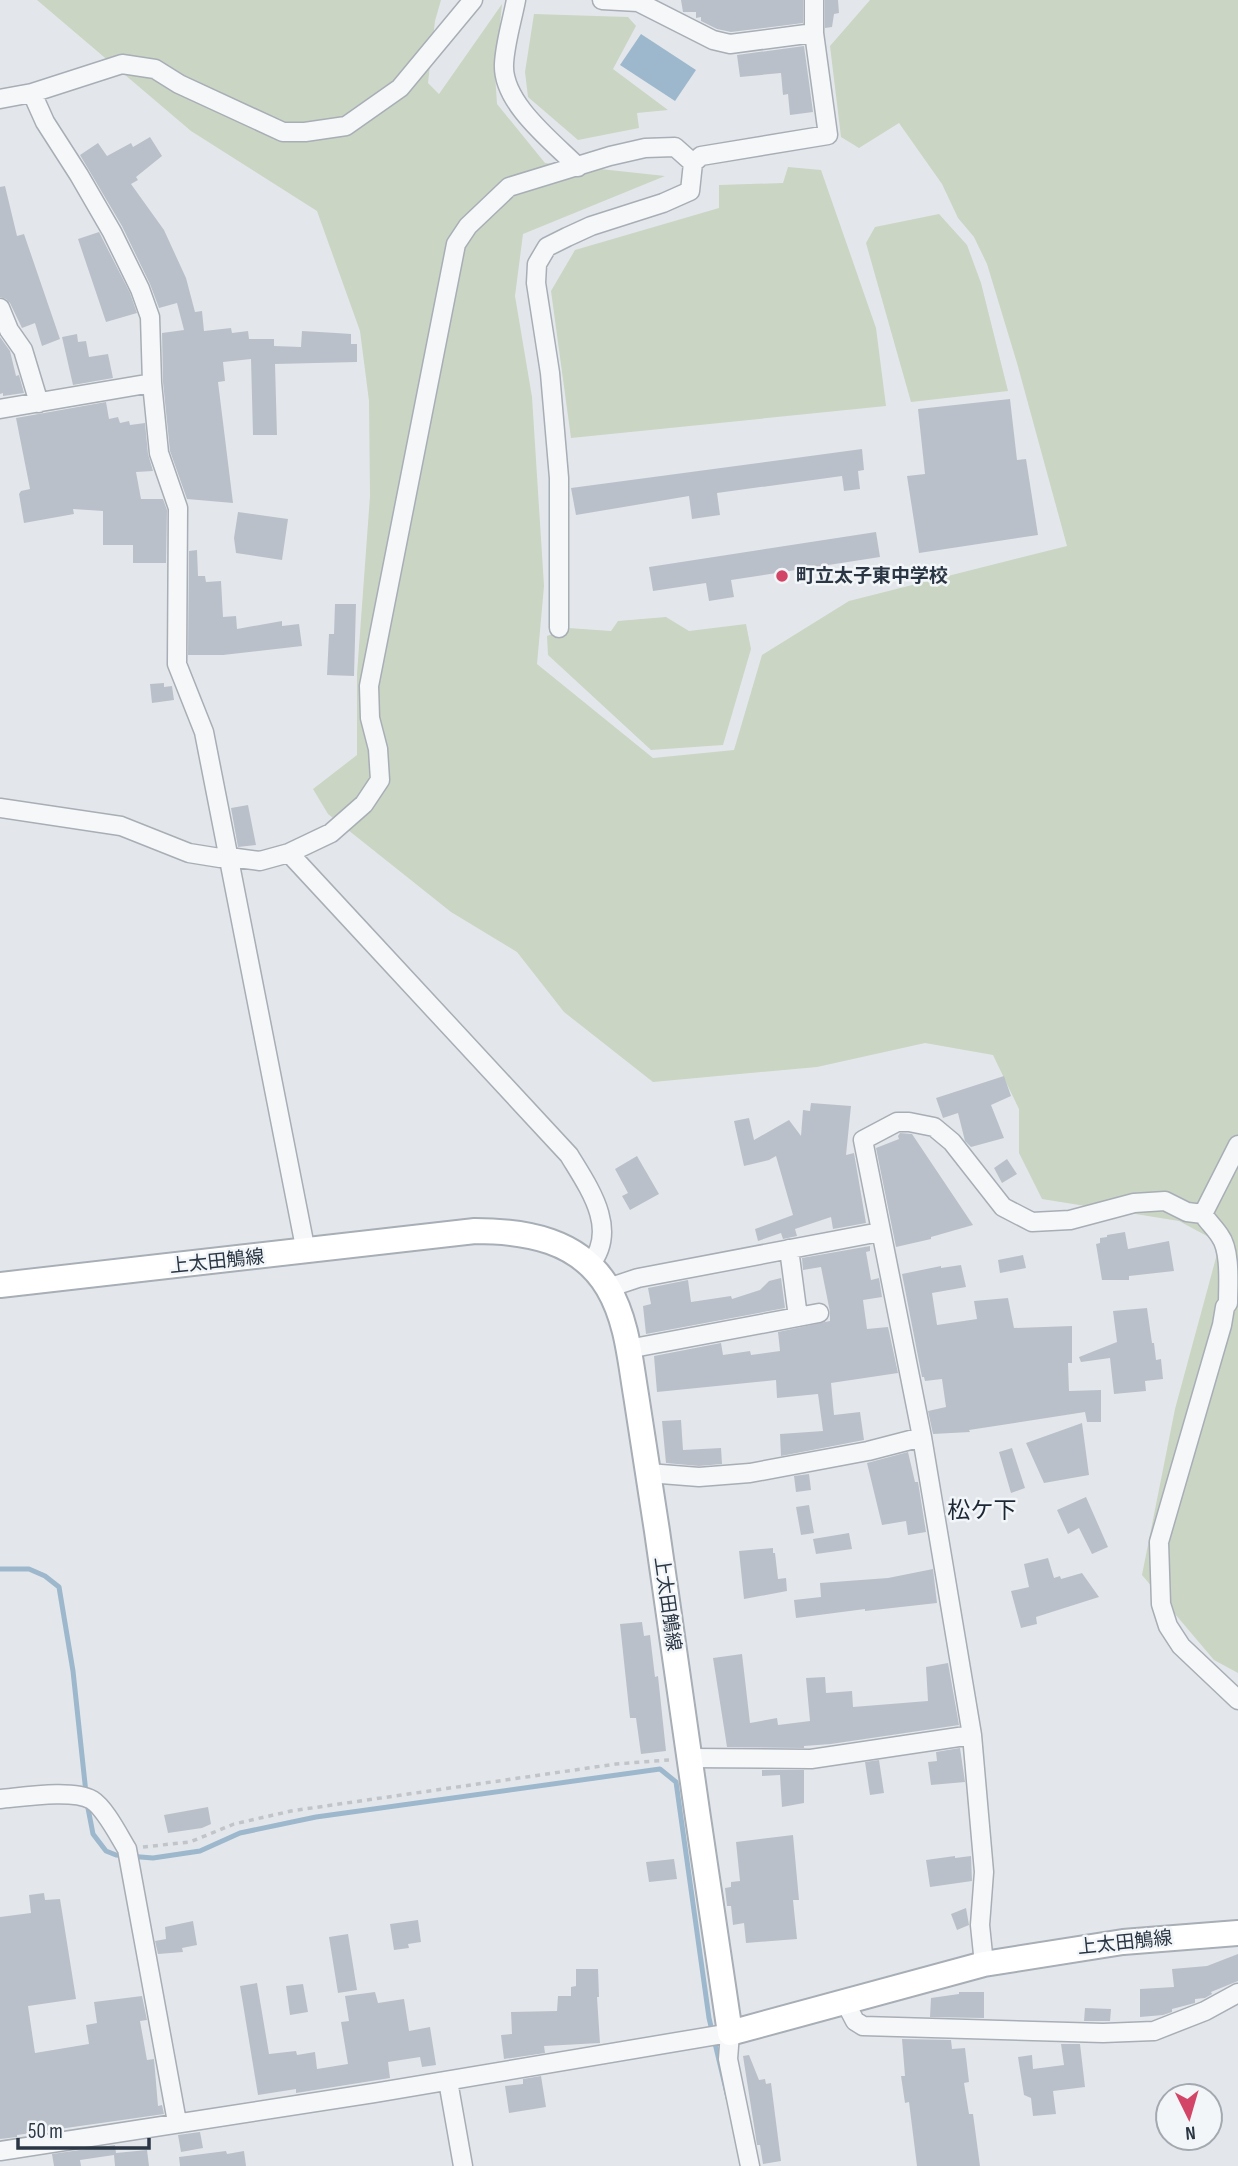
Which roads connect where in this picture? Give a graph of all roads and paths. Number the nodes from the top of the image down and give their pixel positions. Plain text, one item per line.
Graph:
1 (473, 0) edge
2 (516, 0) edge
3 (602, 0) edge
4 (814, 0) edge
5 (814, 33) junction
6 (32, 93) junction
7 (0, 99) edge
8 (693, 163) junction
9 (578, 167) junction
10 (0, 308) edge
11 (152, 383) junction
12 (39, 403) junction
13 (0, 409) edge
14 (559, 628) dead end
15 (0, 808) edge
16 (289, 853) junction
17 (229, 857) junction
18 (1238, 1145) edge
19 (1203, 1214) junction
20 (880, 1232) junction
21 (789, 1249) junction
22 (306, 1252) junction
23 (590, 1265) junction
24 (0, 1285) edge
25 (608, 1288) junction
26 (819, 1313) dead end
27 (798, 1317) junction
28 (628, 1349) junction
29 (922, 1437) junction
30 (648, 1473) junction
31 (1238, 1700) edge
32 (972, 1735) junction
33 (689, 1758) junction
34 (0, 1799) edge
35 (127, 1849) junction
36 (1238, 1933) edge
37 (984, 1964) junction
38 (1238, 1993) edge
39 (844, 2000) junction
40 (730, 2033) junction
41 (449, 2081) junction
42 (177, 2122) junction
43 (0, 2151) edge
44 (463, 2166) edge
45 (750, 2166) edge

1 - 6 street
2 - 9 street
3 - 5 street
4 - 5 street
5 - 8 street
6 - 7 street
6 - 11 street
8 - 9 street
8 - 14 street
9 - 16 street
10 - 12 street
11 - 12 street
11 - 17 street
12 - 13 street
15 - 17 street
16 - 17 street
16 - 23 street
17 - 22 street
18 - 19 street
19 - 20 street
19 - 31 street
20 - 21 street
20 - 29 street
21 - 25 street
21 - 27 street
22 - 23 main road, 上太田鵤線
22 - 24 main road, 上太田鵤線
23 - 25 main road, 上太田鵤線
25 - 28 main road, 上太田鵤線
26 - 27 street
27 - 28 street
28 - 30 main road, 上太田鵤線
29 - 30 street
29 - 32 street
30 - 33 main road, 上太田鵤線
32 - 33 street
32 - 37 street
33 - 35 path
33 - 40 main road, 上太田鵤線
34 - 35 street
35 - 42 street
36 - 37 main road, 上太田鵤線
37 - 39 main road, 上太田鵤線
38 - 39 street
39 - 40 main road, 上太田鵤線
40 - 41 street
40 - 45 street
41 - 42 street
41 - 44 street
42 - 43 street

